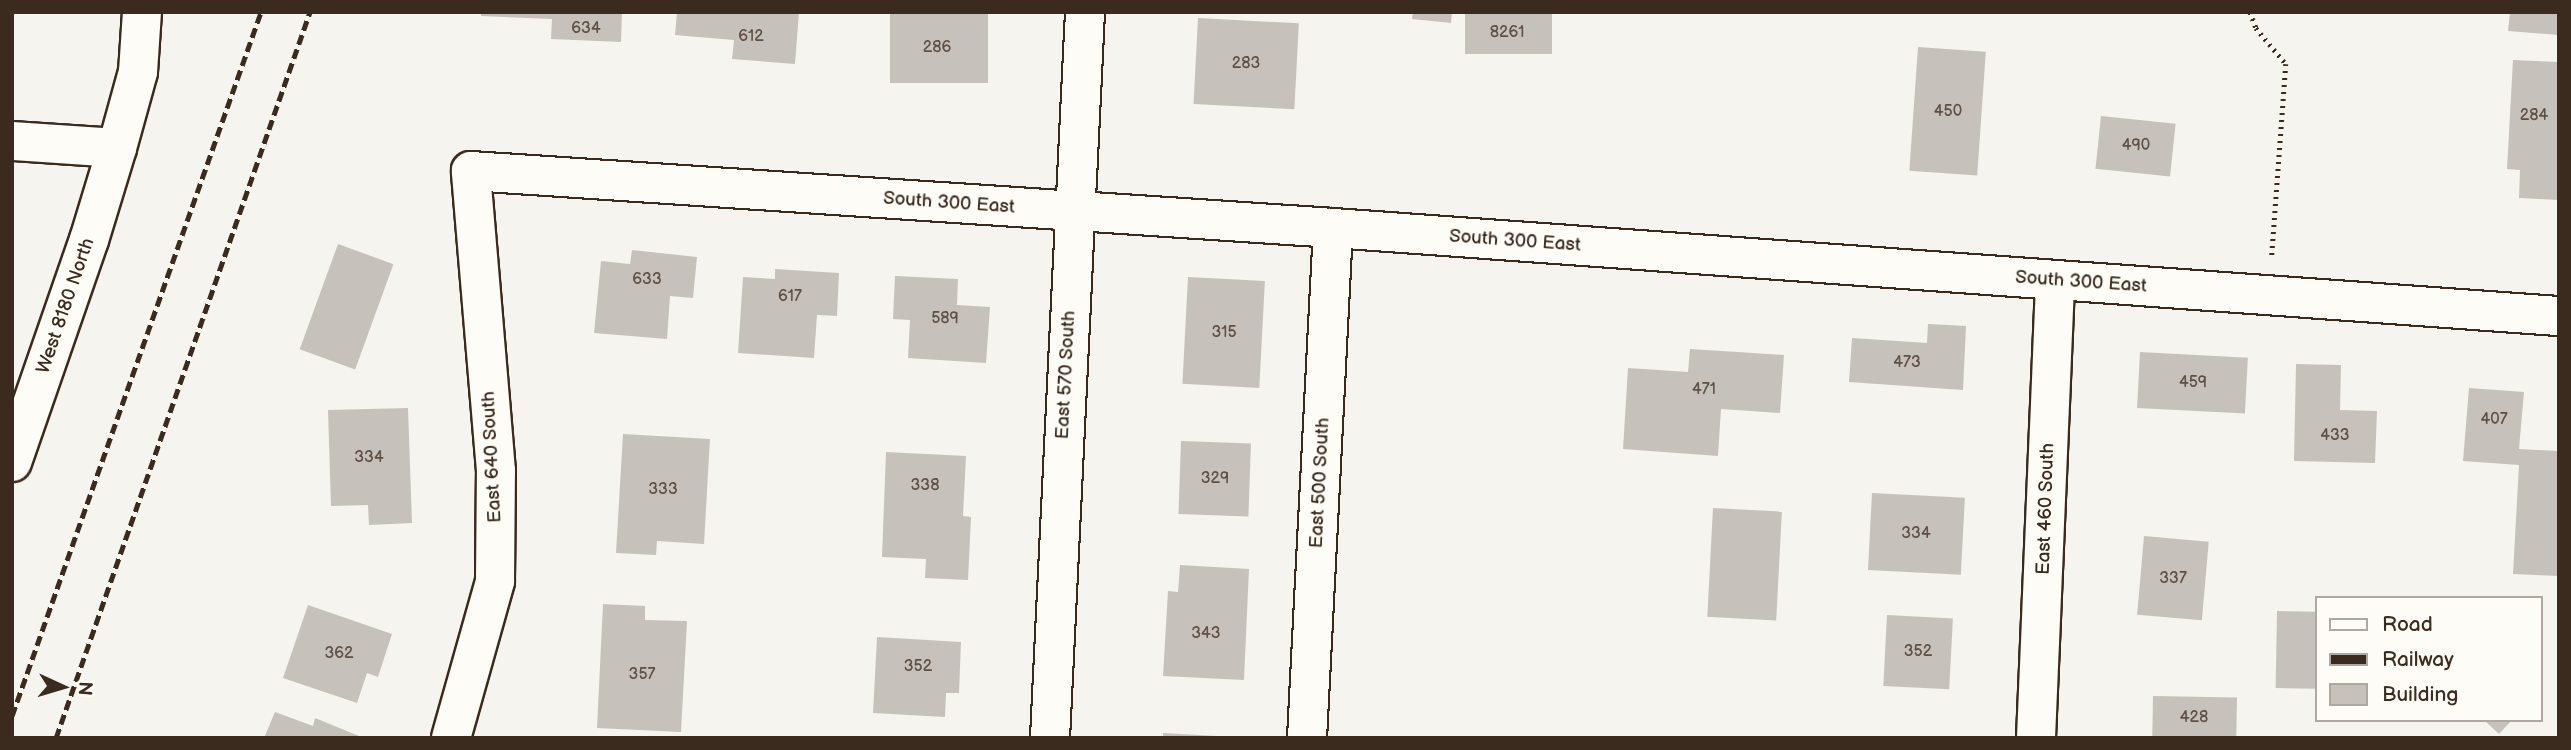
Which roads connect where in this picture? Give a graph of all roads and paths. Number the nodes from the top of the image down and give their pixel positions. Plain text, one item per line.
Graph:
1 (142, 12) edge
2 (1086, 12) edge
3 (2250, 12) edge
4 (12, 141) edge
5 (117, 148) junction
6 (471, 171) joint
7 (1074, 211) junction
8 (1333, 228) junction
9 (2055, 280) junction
10 (2269, 295) junction
11 (2559, 316) edge
12 (12, 462) edge
13 (451, 738) edge
14 (1050, 738) edge
15 (1307, 738) edge
16 (2036, 738) edge

1 - 5 street, West 8180 North
2 - 7 street, East 570 South
3 - 10 path
4 - 5 street
5 - 12 street, West 8180 North
6 - 7 street, South 300 East
6 - 13 street, East 640 South
7 - 8 street, South 300 East
7 - 14 street, East 570 South
8 - 9 street, South 300 East
8 - 15 street, East 500 South
9 - 10 street, South 300 East
9 - 16 street, East 460 South
10 - 11 street, South 300 East

